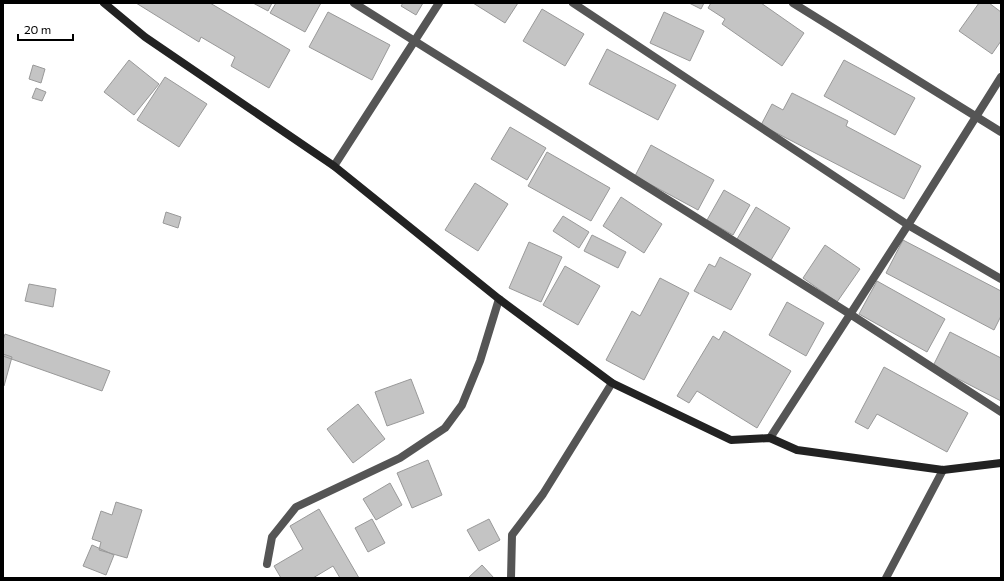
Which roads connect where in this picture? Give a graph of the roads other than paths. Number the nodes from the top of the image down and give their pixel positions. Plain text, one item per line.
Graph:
1 (104, 3) edge
2 (354, 3) edge
3 (439, 3) edge
4 (573, 3) edge
5 (793, 3) edge
6 (414, 41) junction
7 (1001, 77) edge
8 (975, 116) junction
9 (1001, 132) edge
10 (334, 166) junction
11 (908, 225) junction
12 (1001, 279) edge
13 (499, 299) junction
14 (850, 314) junction
15 (612, 383) junction
16 (1001, 412) edge
17 (770, 438) junction
18 (1001, 463) edge
19 (943, 470) junction
20 (267, 564) dead end
21 (511, 578) edge
22 (886, 578) edge

1 - 10 main road
2 - 6 street
3 - 6 street
4 - 11 street
5 - 8 street
6 - 10 street
6 - 14 street
7 - 8 street
8 - 9 street
8 - 11 street
10 - 13 main road
11 - 12 street
11 - 14 street
13 - 15 main road
13 - 20 street
14 - 16 street
14 - 17 street
15 - 17 main road
15 - 21 street
17 - 19 main road
18 - 19 main road
19 - 22 street

